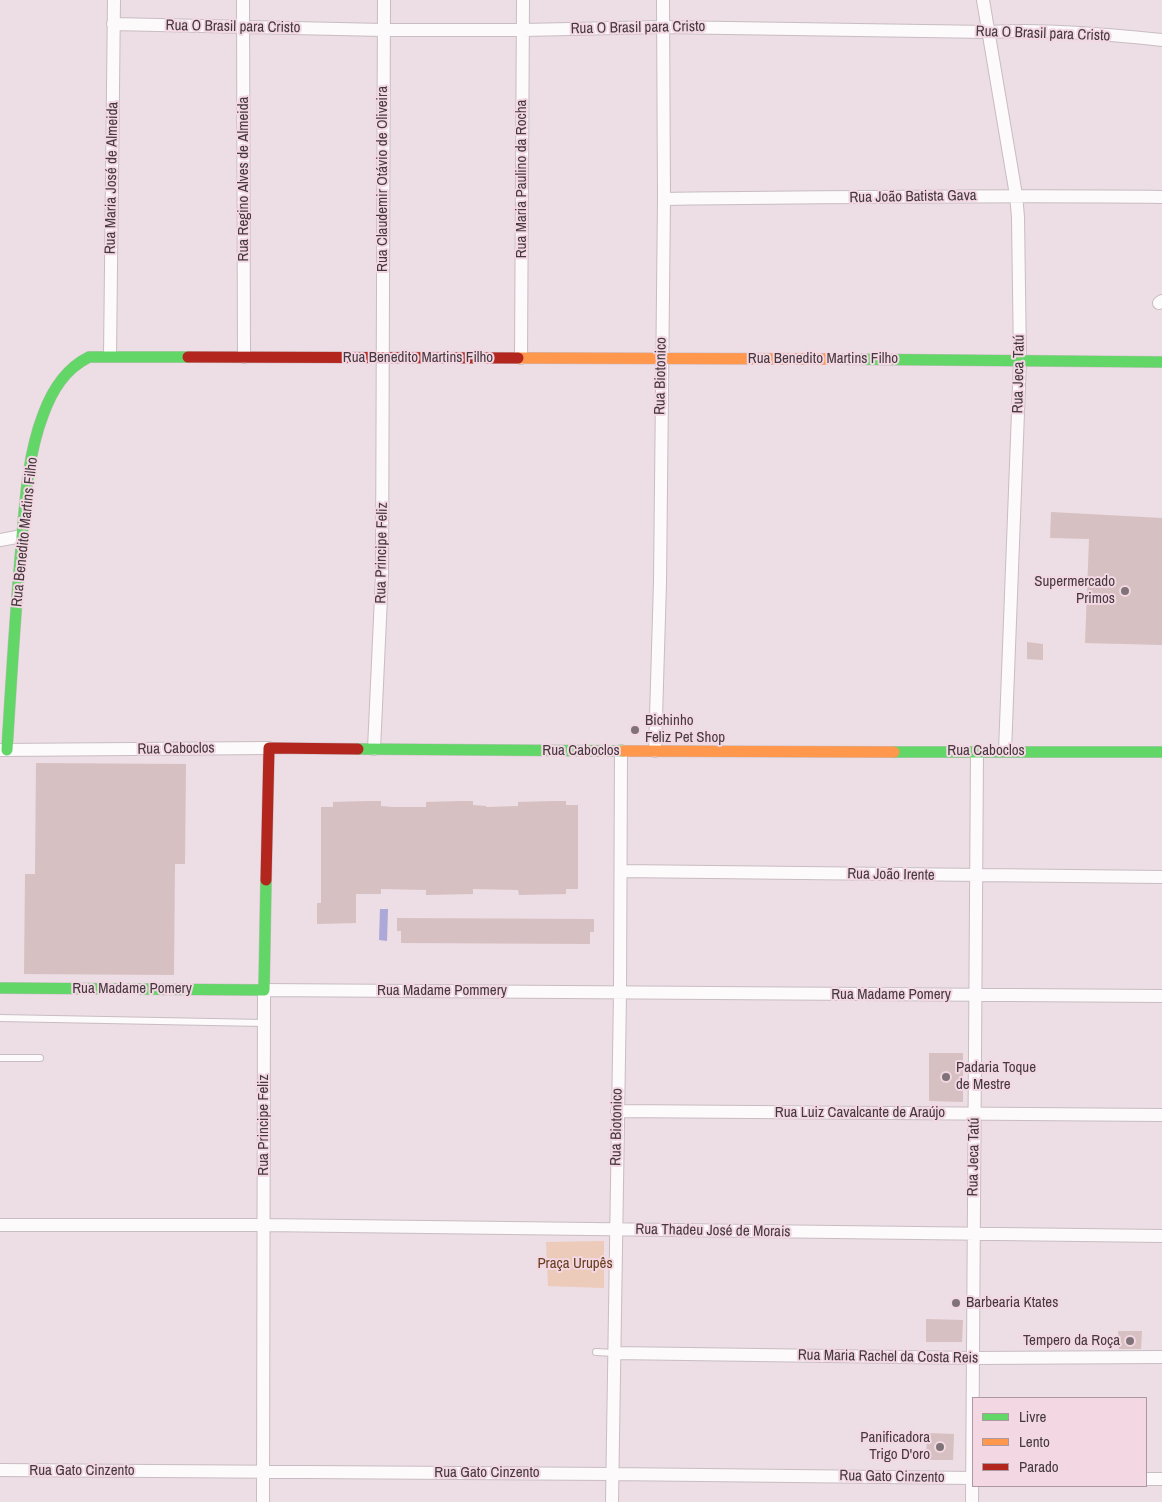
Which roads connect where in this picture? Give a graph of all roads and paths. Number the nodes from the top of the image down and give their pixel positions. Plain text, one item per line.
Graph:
1 (114, 0) edge
2 (243, 0) edge
3 (384, 0) edge
4 (523, 0) edge
5 (663, 0) edge
6 (983, 0) edge
7 (113, 24) junction
8 (663, 26) junction
9 (243, 28) junction
10 (383, 30) junction
11 (523, 30) junction
12 (988, 32) junction
13 (1162, 40) edge
14 (1016, 195) junction
15 (1162, 197) edge
16 (664, 199) junction
17 (110, 356) junction
18 (244, 357) junction
19 (384, 358) junction
20 (521, 358) junction
21 (662, 358) junction
22 (1020, 360) junction
23 (1162, 362) edge
24 (22, 536) junction
25 (0, 540) edge
26 (269, 748) junction
27 (374, 749) junction
28 (4, 750) edge
29 (621, 751) junction
30 (655, 751) junction
31 (977, 751) junction
32 (1005, 751) junction
33 (1162, 752) edge
34 (621, 871) junction
35 (976, 876) junction
36 (1162, 876) edge
37 (0, 988) edge
38 (264, 990) junction
39 (620, 993) junction
40 (976, 996) junction
41 (1162, 996) edge
42 (0, 1018) edge
43 (264, 1023) junction
44 (0, 1058) edge
45 (40, 1058) dead end
46 (617, 1111) junction
47 (975, 1114) junction
48 (1162, 1115) edge
49 (0, 1225) edge
50 (263, 1226) junction
51 (616, 1229) junction
52 (974, 1235) junction
53 (1162, 1236) edge
54 (596, 1352) dead end
55 (615, 1353) junction
56 (1162, 1357) edge
57 (973, 1358) junction
58 (973, 1397) edge
59 (0, 1470) edge
60 (263, 1472) junction
61 (612, 1474) junction
62 (972, 1478) edge
63 (1147, 1479) edge
64 (1162, 1479) edge
65 (973, 1487) edge
66 (263, 1502) edge
67 (612, 1502) edge
68 (972, 1502) edge

1 - 7 street, Rua Maria José de Almeida
2 - 9 street, Rua Regino Alves de Almeida
3 - 10 street, Rua Claudemir Otávio de Oliveira
4 - 11 street, Rua Maria Paulino da Rocha
5 - 8 street, Rua Biotonico
6 - 12 street, Rua Jeca Tatú
7 - 9 street, Rua O Brasil para Cristo
7 - 17 street, Rua Maria José de Almeida
8 - 11 street, Rua O Brasil para Cristo
8 - 12 street, Rua O Brasil para Cristo
8 - 16 street, Rua Biotonico
9 - 10 street, Rua O Brasil para Cristo
9 - 18 street, Rua Regino Alves de Almeida
10 - 11 street, Rua O Brasil para Cristo
10 - 19 street, Rua Claudemir Otávio de Oliveira
11 - 20 street, Rua Maria Paulino da Rocha
12 - 13 street, Rua O Brasil para Cristo
12 - 14 street, Rua Jeca Tatú
14 - 15 street, Rua João Batista Gava
14 - 16 street, Rua João Batista Gava
14 - 22 street, Rua Jeca Tatú
16 - 21 street, Rua Biotonico
17 - 18 street, Rua Benedito Martins Filho
17 - 24 street, Rua Benedito Martins Filho
18 - 19 street, Rua Benedito Martins Filho
19 - 20 street, Rua Benedito Martins Filho
19 - 27 street, Rua Principe Feliz
20 - 21 street, Rua Benedito Martins Filho
21 - 22 street, Rua Benedito Martins Filho
21 - 30 street, Rua Biotonico
22 - 23 street, Rua Benedito Martins Filho
22 - 32 street, Rua Jeca Tatú
24 - 25 street
24 - 28 street, Rua Benedito Martins Filho
26 - 27 street, Rua Caboclos
26 - 28 street, Rua Caboclos
26 - 38 street, Rua Principe Feliz
27 - 29 street, Rua Caboclos
29 - 30 street, Rua Caboclos
29 - 34 street, Rua Biotonico
30 - 31 street, Rua Caboclos
31 - 32 street, Rua Caboclos
31 - 35 street, Rua Jeca Tatú
32 - 33 street, Rua Caboclos
34 - 35 street, Rua João Irente
34 - 39 street, Rua Biotonico
35 - 36 street, Rua João Irente
35 - 40 street, Rua Jeca Tatú
37 - 38 street, Rua Madame Pomery
38 - 39 street, Rua Madame Pommery
38 - 43 street, Rua Principe Feliz
39 - 40 street, Rua Madame Pomery
39 - 46 street, Rua Biotonico
40 - 41 street, Rua Madame Pomery
40 - 47 street, Rua Jeca Tatú
42 - 43 lane
43 - 50 street, Rua Principe Feliz
44 - 45 lane
46 - 47 street, Rua Luiz Cavalcante de Araújo
46 - 51 street, Rua Biotonico
47 - 48 street, Rua Luiz Cavalcante de Araújo
47 - 52 street, Rua Jeca Tatú
49 - 50 street, Rua Thadeu José de Morais
50 - 51 street, Rua Thadeu José de Morais
50 - 60 street, Rua Principe Feliz
51 - 52 street, Rua Thadeu José de Morais
51 - 55 street, Rua Biotonico
52 - 53 street, Rua Thadeu José de Morais
52 - 57 street, Rua Jeca Tatú
54 - 55 lane
55 - 57 street, Rua Maria Rachel da Costa Reis
55 - 61 street, Rua Biotonico
56 - 57 street, Rua Maria Rachel da Costa Reis
57 - 58 street, Rua Jeca Tatú
59 - 60 street, Rua Gato Cinzento
60 - 61 street, Rua Gato Cinzento
60 - 66 street, Rua Principe Feliz
61 - 62 street, Rua Gato Cinzento
61 - 67 street, Rua Biotonico
63 - 64 street
65 - 68 street, Rua Jeca Tatú

